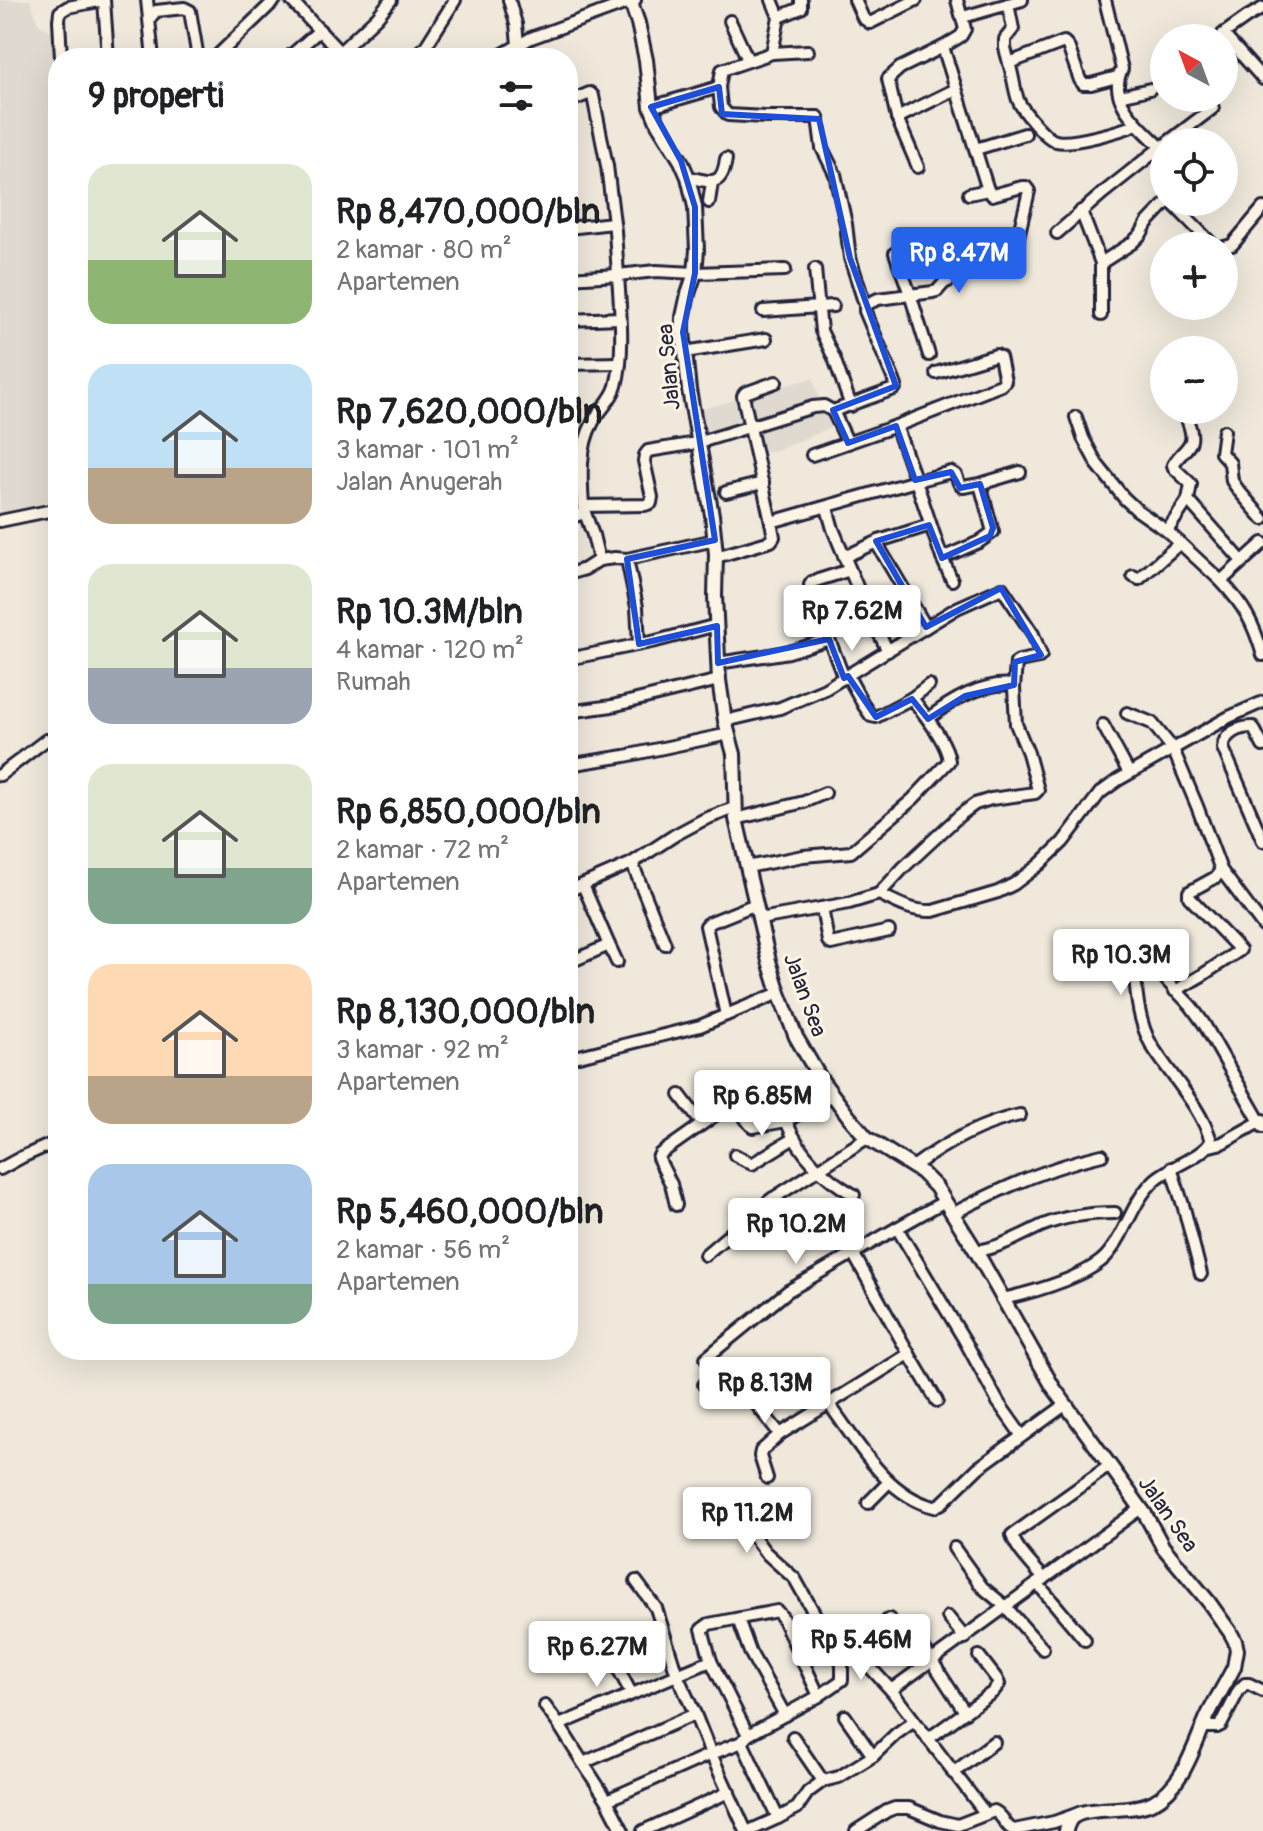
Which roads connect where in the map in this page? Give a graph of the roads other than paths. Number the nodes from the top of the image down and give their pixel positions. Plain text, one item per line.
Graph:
1 (104, 0) edge
2 (147, 0) edge
3 (275, 0) edge
4 (291, 0) edge
5 (391, 0) edge
6 (455, 0) edge
7 (509, 0) edge
8 (772, 0) edge
9 (801, 0) edge
10 (855, 0) edge
11 (916, 0) edge
12 (957, 0) edge
13 (1022, 0) edge
14 (1105, 0) edge
15 (632, 1) edge
16 (1005, 3) edge
17 (1263, 8) edge
18 (779, 17) junction
19 (963, 17) junction
20 (150, 18) junction
21 (730, 21) dead end
22 (320, 30) junction
23 (518, 44) junction
24 (943, 47) junction
25 (60, 48) edge
26 (107, 48) edge
27 (152, 48) edge
28 (196, 48) edge
29 (225, 48) edge
30 (299, 48) edge
31 (336, 48) edge
32 (348, 48) edge
33 (424, 48) edge
34 (512, 48) edge
35 (808, 51) dead end
36 (772, 53) junction
37 (748, 60) junction
38 (1009, 63) junction
39 (1117, 77) junction
40 (1263, 79) edge
41 (719, 87) junction
42 (956, 89) junction
43 (1150, 89) dead end
44 (1120, 96) junction
45 (578, 98) edge
46 (651, 107) junction
47 (1208, 112) edge
48 (897, 118) junction
49 (1137, 124) junction
50 (1187, 128) edge
51 (1025, 134) dead end
52 (1150, 134) edge
53 (976, 149) junction
54 (1150, 156) edge
55 (726, 159) dead end
56 (918, 167) dead end
57 (688, 177) junction
58 (712, 182) junction
59 (988, 190) junction
60 (969, 194) dead end
61 (709, 202) dead end
62 (1263, 208) edge
63 (1081, 211) junction
64 (1154, 216) edge
65 (1183, 216) edge
66 (613, 223) junction
67 (578, 227) edge
68 (1200, 232) edge
69 (1057, 233) dead end
70 (1238, 238) edge
71 (895, 253) dead end
72 (1014, 254) dead end
73 (1101, 263) junction
74 (986, 264) dead end
75 (815, 269) dead end
76 (785, 270) dead end
77 (695, 273) junction
78 (618, 275) junction
79 (578, 277) edge
80 (910, 294) junction
81 (865, 305) junction
82 (833, 306) dead end
83 (819, 307) junction
84 (763, 311) dead end
85 (1101, 315) dead end
86 (620, 318) junction
87 (578, 320) edge
88 (766, 339) dead end
89 (685, 352) junction
90 (929, 355) dead end
91 (620, 363) junction
92 (578, 364) edge
93 (936, 373) dead end
94 (776, 382) dead end
95 (851, 406) junction
96 (833, 411) junction
97 (1076, 417) dead end
98 (1189, 424) edge
99 (749, 426) junction
100 (896, 426) junction
101 (1224, 431) dead end
102 (697, 443) junction
103 (848, 443) junction
104 (812, 455) dead end
105 (1020, 472) dead end
106 (916, 481) junction
107 (763, 483) junction
108 (980, 484) junction
109 (726, 492) dead end
110 (1188, 500) junction
111 (827, 508) junction
112 (584, 510) junction
113 (48, 511) edge
114 (578, 513) edge
115 (1263, 519) edge
116 (0, 521) edge
117 (771, 522) junction
118 (930, 525) junction
119 (1167, 531) junction
120 (715, 540) junction
121 (879, 541) junction
122 (1180, 543) junction
123 (1261, 548) edge
124 (716, 557) junction
125 (844, 557) junction
126 (942, 558) junction
127 (627, 559) junction
128 (599, 560) junction
129 (1242, 561) junction
130 (850, 570) junction
131 (578, 571) edge
132 (1133, 576) dead end
133 (952, 580) dead end
134 (1221, 581) junction
135 (717, 625) junction
136 (926, 627) junction
137 (829, 639) junction
138 (639, 644) junction
139 (888, 651) junction
140 (1263, 655) edge
141 (578, 657) edge
142 (718, 663) junction
143 (846, 677) junction
144 (719, 680) junction
145 (929, 685) dead end
146 (1014, 685) junction
147 (912, 698) junction
148 (1263, 702) edge
149 (578, 710) edge
150 (1127, 713) dead end
151 (1232, 716) junction
152 (928, 719) junction
153 (725, 721) junction
154 (1103, 725) dead end
155 (1236, 730) junction
156 (729, 734) junction
157 (46, 740) dead end
158 (1263, 746) edge
159 (1173, 749) junction
160 (578, 763) edge
161 (1129, 773) junction
162 (0, 775) edge
163 (825, 793) dead end
164 (735, 814) junction
165 (1263, 841) edge
166 (632, 863) junction
167 (747, 867) junction
168 (1221, 870) junction
169 (583, 885) junction
170 (578, 887) edge
171 (879, 894) junction
172 (756, 904) junction
173 (822, 908) junction
174 (760, 919) junction
175 (1263, 926) edge
176 (889, 931) dead end
177 (665, 944) dead end
178 (609, 945) junction
179 (578, 959) edge
180 (617, 962) dead end
181 (1175, 991) junction
182 (779, 993) junction
183 (726, 1015) junction
184 (578, 1056) edge
185 (680, 1095) dead end
186 (832, 1095) junction
187 (1020, 1115) dead end
188 (786, 1121) junction
189 (1262, 1123) edge
190 (702, 1124) junction
191 (794, 1138) junction
192 (867, 1138) junction
193 (48, 1145) edge
194 (1210, 1146) junction
195 (735, 1155) dead end
196 (1102, 1155) dead end
197 (913, 1167) junction
198 (1171, 1168) junction
199 (0, 1169) edge
200 (818, 1171) junction
201 (854, 1195) dead end
202 (773, 1198) junction
203 (945, 1201) junction
204 (676, 1205) dead end
205 (954, 1213) junction
206 (1115, 1213) dead end
207 (811, 1228) dead end
208 (897, 1228) junction
209 (976, 1251) junction
210 (853, 1253) junction
211 (705, 1255) dead end
212 (1201, 1274) dead end
213 (1003, 1299) junction
214 (909, 1354) junction
215 (704, 1385) dead end
216 (747, 1393) dead end
217 (937, 1401) dead end
218 (829, 1404) junction
219 (1065, 1405) junction
220 (780, 1434) junction
221 (1022, 1436) junction
222 (1109, 1466) junction
223 (767, 1478) dead end
224 (889, 1482) junction
225 (738, 1502) dead end
226 (868, 1503) dead end
227 (1141, 1508) junction
228 (954, 1548) dead end
229 (636, 1581) dead end
230 (1040, 1581) junction
231 (1005, 1606) junction
232 (948, 1617) dead end
233 (738, 1619) junction
234 (889, 1619) dead end
235 (917, 1638) dead end
236 (965, 1638) junction
237 (603, 1640) dead end
238 (1085, 1640) dead end
239 (1043, 1649) dead end
240 (855, 1651) junction
241 (979, 1656) dead end
242 (711, 1661) junction
243 (932, 1661) junction
244 (842, 1663) junction
245 (677, 1675) junction
246 (891, 1690) junction
247 (1263, 1691) edge
248 (631, 1693) junction
249 (819, 1696) junction
250 (545, 1706) dead end
251 (965, 1712) junction
252 (695, 1714) junction
253 (785, 1715) junction
254 (845, 1716) dead end
255 (914, 1721) junction
256 (559, 1725) junction
257 (1203, 1727) junction
258 (793, 1737) dead end
259 (745, 1738) junction
260 (928, 1739) junction
261 (994, 1742) dead end
262 (711, 1754) junction
263 (873, 1756) junction
264 (583, 1763) junction
265 (953, 1773) junction
266 (823, 1781) junction
267 (729, 1792) junction
268 (607, 1800) junction
269 (985, 1813) junction
270 (1076, 1815) junction
271 (778, 1818) junction
272 (623, 1831) edge
273 (643, 1831) edge
274 (748, 1831) edge
275 (856, 1831) edge
276 (1066, 1831) edge

1 - 25 street
1 - 26 street
2 - 20 street
3 - 29 street
4 - 22 street
5 - 32 street
6 - 33 street
7 - 23 street
8 - 18 street
9 - 18 street
10 - 11 street
12 - 19 street
13 - 16 street
14 - 39 street
15 - 23 street
15 - 46 main road, Jalan Sea
16 - 19 street
16 - 38 street
17 - 40 street
18 - 36 street
19 - 24 street
20 - 27 street
20 - 28 street
21 - 37 street
22 - 30 street
22 - 31 street
23 - 34 street
24 - 42 street
24 - 48 street
35 - 36 street
36 - 37 street
37 - 41 street
38 - 39 street
38 - 49 street
39 - 44 street
41 - 46 street
41 - 81 street
42 - 48 street
42 - 53 street
43 - 44 street
44 - 49 street
45 - 66 street
46 - 57 main road, Jalan Sea
47 - 50 street
48 - 56 street
49 - 52 street
51 - 53 street
53 - 59 street
54 - 63 street
55 - 58 street
57 - 58 street
57 - 77 main road, Jalan Sea
58 - 61 street
59 - 60 street
59 - 72 street
62 - 70 street
63 - 69 street
63 - 73 street
64 - 73 street
65 - 68 street
66 - 67 street
66 - 78 street
71 - 80 street
73 - 85 street
74 - 80 street
75 - 83 street
76 - 77 street
77 - 78 street
77 - 89 main road, Jalan Sea
78 - 79 street
78 - 86 street
80 - 81 street
80 - 90 street
81 - 95 street
82 - 83 street
83 - 84 street
83 - 95 street
86 - 87 street
86 - 91 street
88 - 89 street
89 - 102 main road, Jalan Sea
91 - 92 street
91 - 112 street
93 - 100 street
94 - 99 street
95 - 96 street
96 - 99 street
96 - 103 street
97 - 119 street
98 - 110 street
99 - 102 street
99 - 107 street
100 - 103 street
100 - 106 street
101 - 115 street
102 - 112 street
102 - 120 main road, Jalan Sea
103 - 104 street
105 - 108 street
106 - 108 street
106 - 111 street
106 - 118 street
107 - 109 street
107 - 117 street
108 - 126 street
110 - 119 street
110 - 129 street
111 - 117 street
111 - 125 street
112 - 114 street
112 - 128 street
113 - 116 street
117 - 124 street
118 - 121 street
118 - 126 street
119 - 122 street
120 - 124 main road, Jalan Sea
120 - 127 street
121 - 125 street
121 - 136 street
122 - 132 street
122 - 134 street
123 - 129 street
124 - 135 main road, Jalan Sea
125 - 130 street
126 - 133 street
127 - 128 street
127 - 138 street
128 - 131 street
129 - 134 street
130 - 137 street
130 - 139 street
134 - 140 street
135 - 138 street
135 - 142 main road, Jalan Sea
136 - 139 street
136 - 146 street
137 - 142 street
137 - 143 street
138 - 141 street
139 - 143 street
142 - 144 main road, Jalan Sea
143 - 147 street
143 - 153 street
144 - 149 street
144 - 153 main road, Jalan Sea
145 - 147 street
146 - 152 street
146 - 171 street
147 - 152 street
148 - 151 street
150 - 159 street
151 - 155 street
151 - 159 street
152 - 167 street
153 - 156 main road, Jalan Sea
154 - 161 street
155 - 158 street
155 - 165 street
156 - 160 street
156 - 164 main road, Jalan Sea
157 - 162 street
159 - 161 street
159 - 168 street
161 - 171 street
163 - 164 street
164 - 166 street
164 - 167 main road, Jalan Sea
166 - 169 street
166 - 177 street
167 - 172 main road, Jalan Sea
168 - 175 street
168 - 181 street
169 - 170 street
169 - 178 street
171 - 173 street
172 - 174 main road, Jalan Sea
172 - 183 street
173 - 174 street
173 - 176 street
174 - 182 main road, Jalan Sea
178 - 179 street
178 - 180 street
181 - 189 street
181 - 194 street
182 - 183 street
182 - 186 main road, Jalan Sea
183 - 184 street
185 - 190 street
186 - 188 street
186 - 192 main road, Jalan Sea
187 - 197 street
188 - 190 street
188 - 191 street
189 - 194 street
190 - 204 street
191 - 195 street
191 - 200 street
192 - 197 main road, Jalan Sea
192 - 200 street
193 - 199 street
194 - 198 street
196 - 205 street
197 - 203 main road, Jalan Sea
198 - 212 street
198 - 213 street
200 - 201 street
200 - 202 street
202 - 207 street
202 - 211 street
203 - 205 main road, Jalan Sea
203 - 208 street
205 - 209 main road, Jalan Sea
206 - 209 street
208 - 210 street
208 - 221 street
209 - 213 main road, Jalan Sea
210 - 214 street
210 - 215 street
213 - 219 main road, Jalan Sea
214 - 217 street
214 - 218 street
216 - 220 street
218 - 220 street
218 - 224 street
219 - 221 street
219 - 222 main road, Jalan Sea
220 - 223 street
221 - 224 street
222 - 227 main road, Jalan Sea
222 - 230 street
224 - 226 street
225 - 244 street
227 - 230 street
227 - 257 main road, Jalan Sea
228 - 231 street
229 - 245 street
230 - 231 street
230 - 238 street
231 - 236 street
231 - 239 street
232 - 236 street
233 - 242 street
233 - 249 street
233 - 253 street
234 - 240 street
235 - 243 street
236 - 243 street
237 - 248 street
240 - 244 street
240 - 246 street
241 - 251 street
242 - 245 street
242 - 259 street
243 - 246 street
243 - 251 street
244 - 249 street
245 - 248 street
245 - 252 street
246 - 255 street
247 - 257 street
248 - 256 street
249 - 253 street
250 - 256 street
251 - 260 street
252 - 262 street
252 - 264 street
253 - 259 street
254 - 263 street
255 - 260 street
255 - 263 street
256 - 264 street
257 - 270 main road, Jalan Sea
258 - 266 street
259 - 262 street
259 - 271 street
260 - 265 street
261 - 265 street
262 - 267 street
262 - 268 street
263 - 266 street
264 - 268 street
265 - 269 street
266 - 271 street
267 - 273 street
267 - 274 street
268 - 272 street
269 - 270 street
269 - 275 street
270 - 276 main road
271 - 274 street

